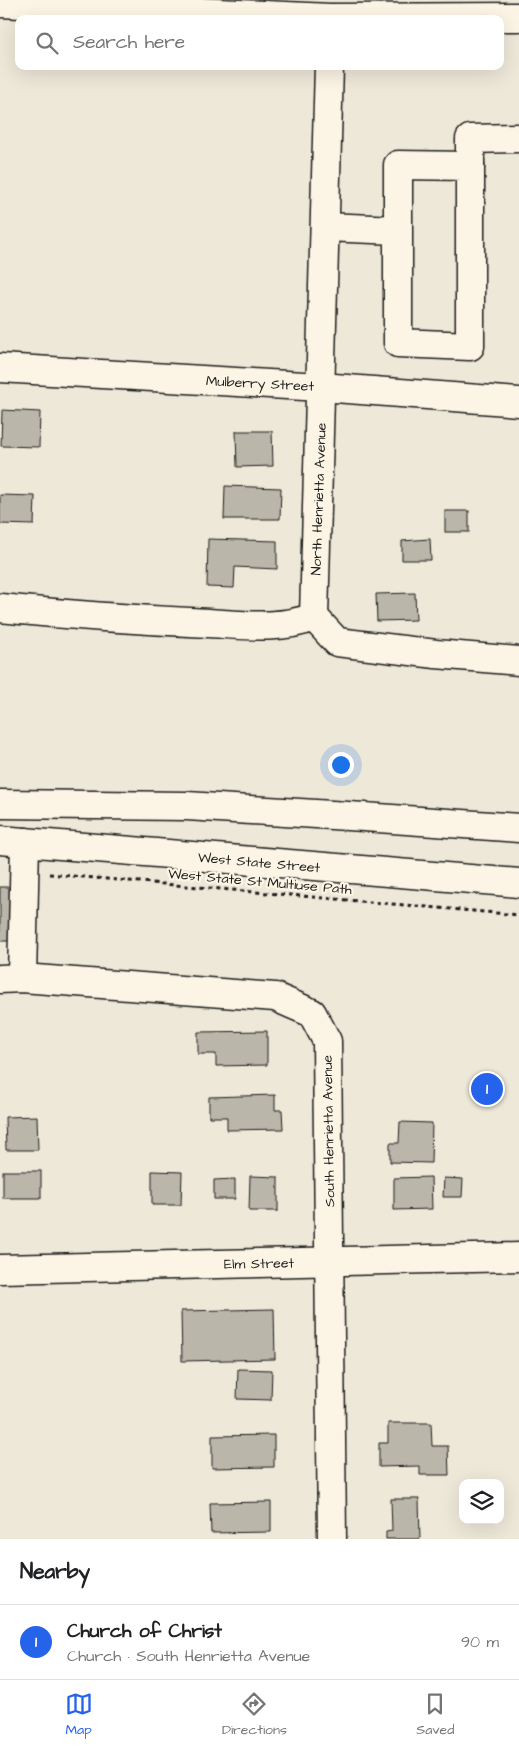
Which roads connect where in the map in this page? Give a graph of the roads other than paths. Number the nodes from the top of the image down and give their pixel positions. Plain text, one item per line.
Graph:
1 (0, 3) edge
2 (330, 12) edge
3 (443, 15) edge
4 (504, 17) edge
5 (519, 17) edge
6 (329, 70) edge
7 (519, 138) edge
8 (470, 166) junction
9 (325, 227) junction
10 (398, 230) junction
11 (0, 368) edge
12 (321, 387) junction
13 (519, 402) edge
14 (0, 608) edge
15 (314, 617) junction
16 (519, 661) edge
17 (0, 804) edge
18 (519, 828) edge
19 (12, 841) edge
20 (519, 883) edge
21 (11, 979) edge
22 (519, 1258) edge
23 (329, 1261) junction
24 (0, 1269) edge
25 (332, 1539) edge

1 - 2 street
2 - 3 street
4 - 5 street
6 - 9 street, North Henrietta Avenue
7 - 8 street
8 - 10 street
8 - 10 street
9 - 10 street
9 - 12 street, North Henrietta Avenue
11 - 12 street, Mulberry Street
12 - 13 street, Mulberry Street
12 - 15 street, North Henrietta Avenue
14 - 15 street
15 - 16 street
17 - 18 street
19 - 20 street, West State Street
19 - 21 street
21 - 23 street, South Henrietta Avenue
22 - 23 street, Elm Street
23 - 24 street, Elm Street
23 - 25 street, South Henrietta Avenue

